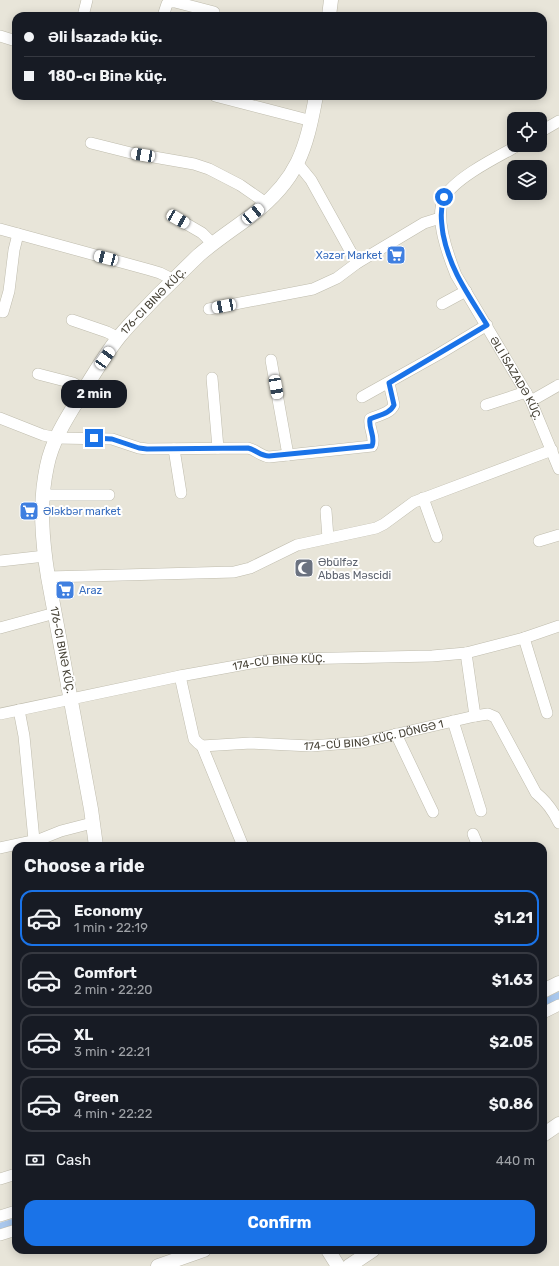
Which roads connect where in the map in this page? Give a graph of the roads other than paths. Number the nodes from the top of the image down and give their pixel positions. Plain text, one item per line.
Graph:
1 (87, 0) edge
2 (331, 0) edge
3 (84, 12) edge
4 (164, 12) edge
5 (214, 12) dead end
6 (330, 12) edge
7 (0, 36) edge
8 (12, 40) edge
9 (232, 100) edge
10 (315, 100) edge
11 (312, 120) junction
12 (559, 121) edge
13 (547, 128) edge
14 (91, 143) dead end
15 (507, 152) edge
16 (298, 164) junction
17 (266, 203) junction
18 (440, 218) junction
19 (178, 219) dead end
20 (0, 229) edge
21 (18, 234) junction
22 (213, 244) junction
23 (358, 263) junction
24 (174, 280) junction
25 (466, 292) junction
26 (442, 304) dead end
27 (209, 309) dead end
28 (3, 312) dead end
29 (72, 320) dead end
30 (487, 325) junction
31 (119, 338) junction
32 (271, 360) dead end
33 (38, 374) dead end
34 (212, 378) dead end
35 (389, 383) junction
36 (559, 385) edge
37 (84, 389) junction
38 (362, 397) dead end
39 (529, 397) junction
40 (486, 405) dead end
41 (0, 418) edge
42 (57, 438) junction
43 (218, 448) junction
44 (174, 449) junction
45 (552, 450) junction
46 (288, 455) junction
47 (559, 469) edge
48 (181, 493) dead end
49 (43, 495) junction
50 (109, 495) dead end
51 (423, 498) junction
52 (326, 511) dead end
53 (559, 535) edge
54 (437, 537) dead end
55 (328, 538) junction
56 (539, 540) dead end
57 (45, 556) junction
58 (0, 561) edge
59 (48, 577) junction
60 (56, 613) junction
61 (559, 626) edge
62 (0, 628) edge
63 (524, 638) junction
64 (466, 653) junction
65 (180, 676) junction
66 (71, 698) junction
67 (19, 710) junction
68 (547, 713) dead end
69 (0, 714) edge
70 (475, 716) junction
71 (453, 721) junction
72 (396, 734) junction
73 (202, 746) junction
74 (481, 811) dead end
75 (433, 812) dead end
76 (92, 823) junction
77 (559, 823) edge
78 (473, 834) dead end
79 (34, 840) junction
80 (26, 842) edge
81 (95, 842) edge
82 (241, 842) edge
83 (476, 842) edge
84 (12, 845) edge
85 (0, 848) edge
86 (559, 983) edge
87 (547, 989) edge
88 (559, 1005) edge
89 (547, 1011) edge
90 (559, 1124) edge
91 (547, 1132) edge
92 (12, 1175) edge
93 (0, 1179) edge
94 (12, 1212) edge
95 (0, 1216) edge
96 (12, 1231) edge
97 (0, 1235) edge
98 (192, 1254) edge
99 (330, 1254) edge
100 (367, 1254) edge
101 (158, 1266) edge
102 (338, 1266) edge
103 (349, 1266) edge

1 - 3 street
2 - 6 street
4 - 5 street
7 - 8 street
9 - 11 street
10 - 11 street
11 - 16 street
12 - 13 street
14 - 17 street
15 - 18 street, ƏLI İSAZADƏ KÜÇ.
16 - 17 street
16 - 23 street
17 - 22 street
18 - 23 street
18 - 25 street, ƏLI İSAZADƏ KÜÇ.
19 - 22 street
20 - 21 street
21 - 24 street
21 - 28 street
22 - 24 street
23 - 27 street
24 - 31 street
25 - 26 street
25 - 30 street, ƏLI İSAZADƏ KÜÇ.
29 - 31 street
30 - 35 street
30 - 39 street, ƏLI İSAZADƏ KÜÇ.
31 - 37 street
32 - 46 street
33 - 37 street
34 - 43 street
35 - 38 street
35 - 46 street
36 - 39 street
37 - 42 street
39 - 40 street
39 - 45 street, ƏLI İSAZADƏ KÜÇ.
41 - 42 street
42 - 44 street
42 - 49 street
43 - 44 street
43 - 46 street
44 - 48 street
45 - 47 street, ƏLI İSAZADƏ KÜÇ.
45 - 51 street
49 - 50 street
49 - 57 street
51 - 54 street
51 - 55 street
52 - 55 street
53 - 56 street
55 - 59 street
57 - 58 street
57 - 59 street
59 - 60 street
60 - 62 street
60 - 66 street
61 - 63 street, 174-CÜ BINƏ KÜÇ.
63 - 64 street, 174-CÜ BINƏ KÜÇ.
63 - 68 street
64 - 65 street, 174-CÜ BINƏ KÜÇ.
64 - 70 street
65 - 66 street, 174-CÜ BINƏ KÜÇ.
65 - 73 street
66 - 67 street, 174-CÜ BINƏ KÜÇ.
66 - 76 street
67 - 69 street, 174-CÜ BINƏ KÜÇ.
67 - 79 street
70 - 71 street, 174-CÜ BINƏ KÜÇ. DÖNGƏ 1
70 - 77 street, 174-CÜ BINƏ KÜÇ. DÖNGƏ 1
71 - 72 street, 174-CÜ BINƏ KÜÇ. DÖNGƏ 1
71 - 74 street
72 - 73 street, 174-CÜ BINƏ KÜÇ. DÖNGƏ 1
72 - 75 street
73 - 82 street
76 - 79 street
76 - 81 street
78 - 83 street
79 - 80 street
84 - 85 street
86 - 87 street
88 - 89 street
90 - 91 street
92 - 93 street
94 - 95 street
96 - 97 street
98 - 101 street
99 - 102 street
100 - 103 street

